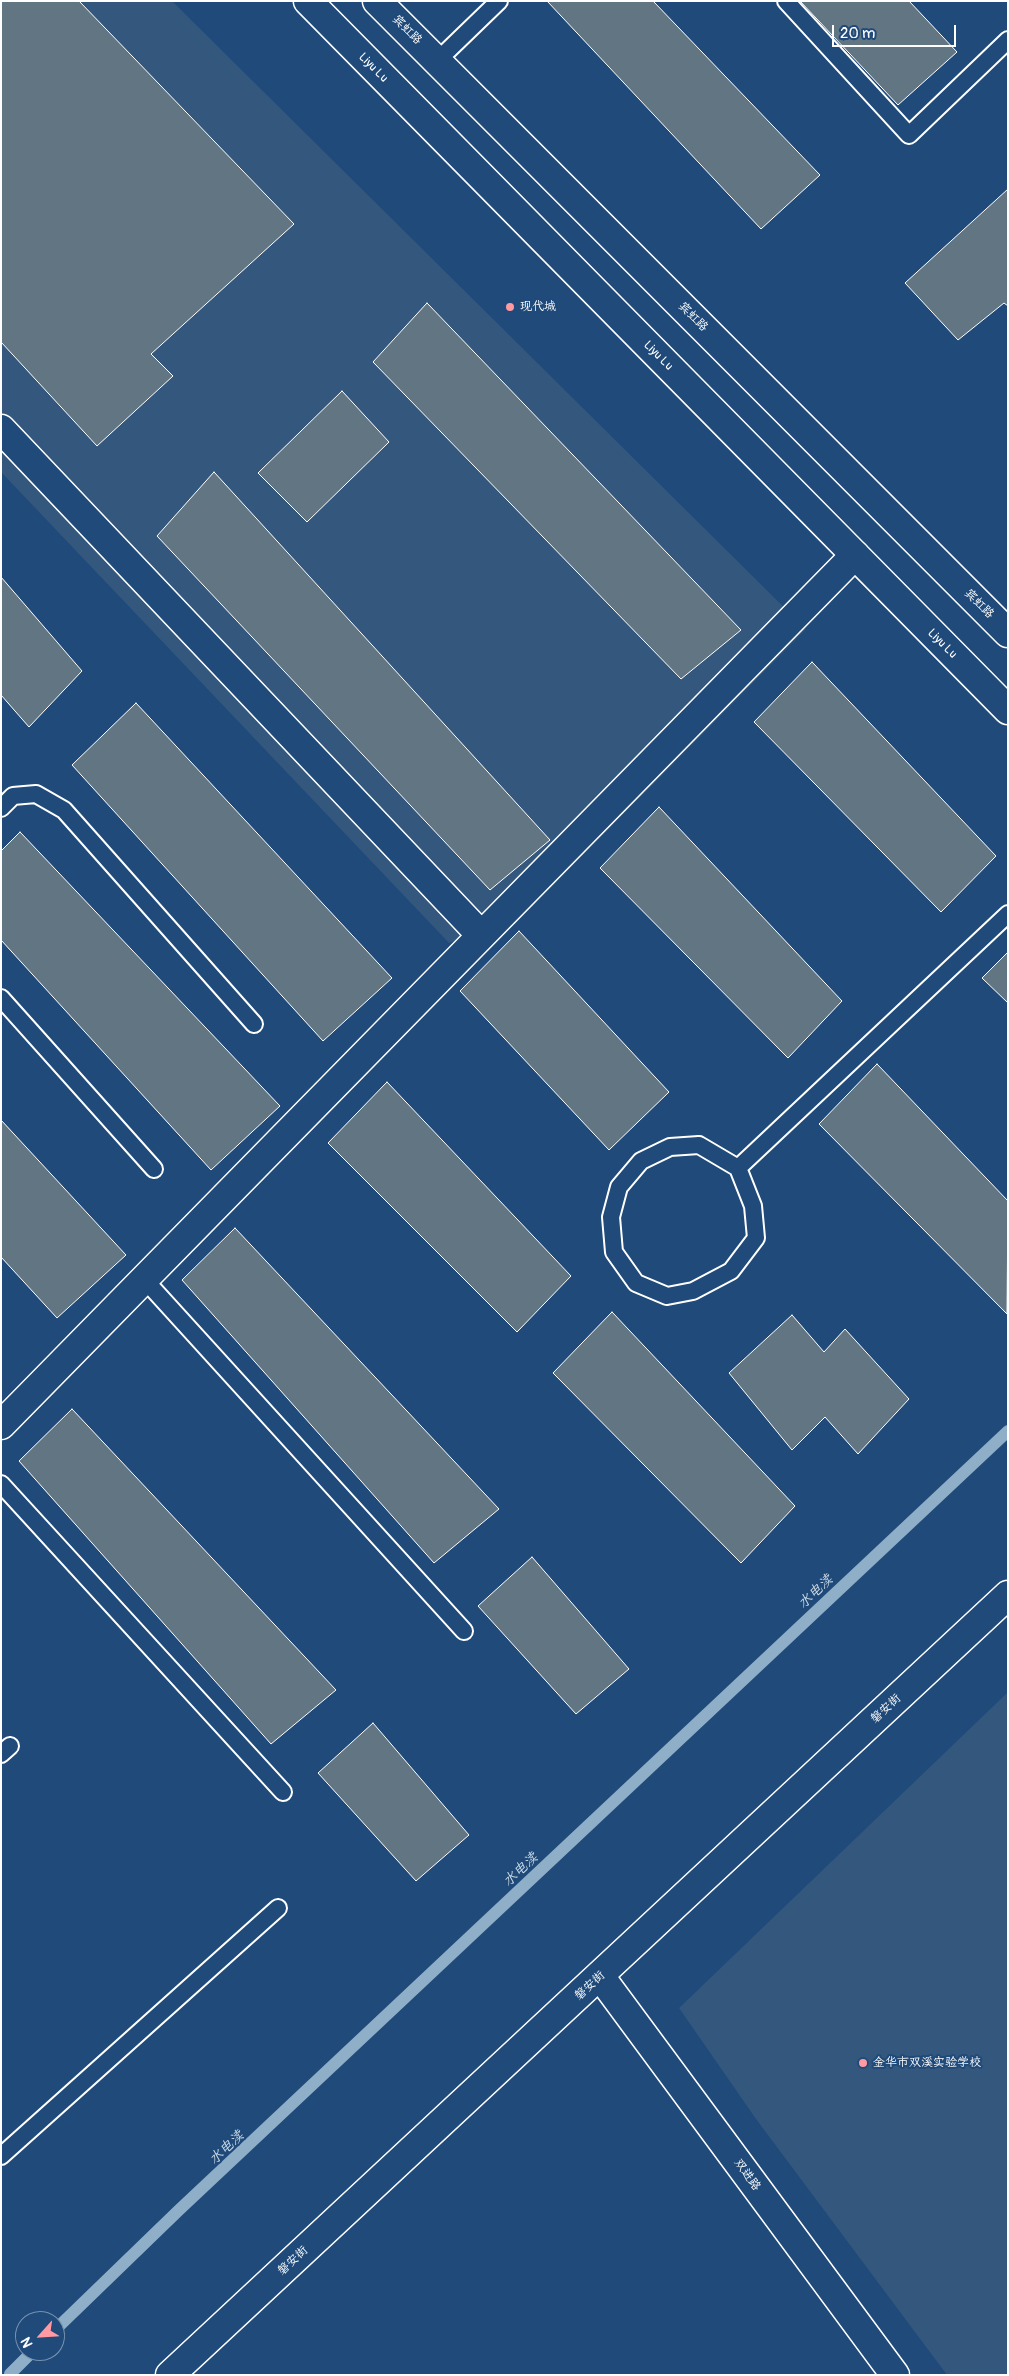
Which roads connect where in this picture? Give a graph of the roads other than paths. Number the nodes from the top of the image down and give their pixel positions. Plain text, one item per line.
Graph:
1 (308, 1) edge
2 (377, 1) edge
3 (499, 1) edge
4 (786, 1) edge
5 (1008, 40) edge
6 (437, 61) junction
7 (1, 429) edge
8 (855, 555) junction
9 (1008, 633) edge
10 (1008, 710) edge
11 (1, 808) edge
12 (1008, 914) edge
13 (481, 936) junction
14 (1, 998) edge
15 (254, 1024) dead end
16 (738, 1168) junction
17 (154, 1169) dead end
18 (144, 1279) junction
19 (1, 1425) edge
20 (1, 1484) edge
21 (1008, 1595) edge
22 (464, 1631) dead end
23 (284, 1792) dead end
24 (278, 1908) dead end
25 (600, 1976) junction
26 (1, 2156) edge
27 (170, 2375) edge
28 (895, 2375) edge

1 - 8 street, Liyu Lu
2 - 6 street, 宾虹路
3 - 6 lane
4 - 5 lane
6 - 9 street, 宾虹路
7 - 13 street
8 - 10 street, Liyu Lu
8 - 13 street
11 - 15 lane
12 - 16 lane
13 - 18 street
14 - 17 lane
16 - 16 lane
18 - 19 street
18 - 22 lane
20 - 23 lane
21 - 25 street, 磐安街
24 - 26 lane
25 - 27 street, 磐安街
25 - 28 street, 双进路

